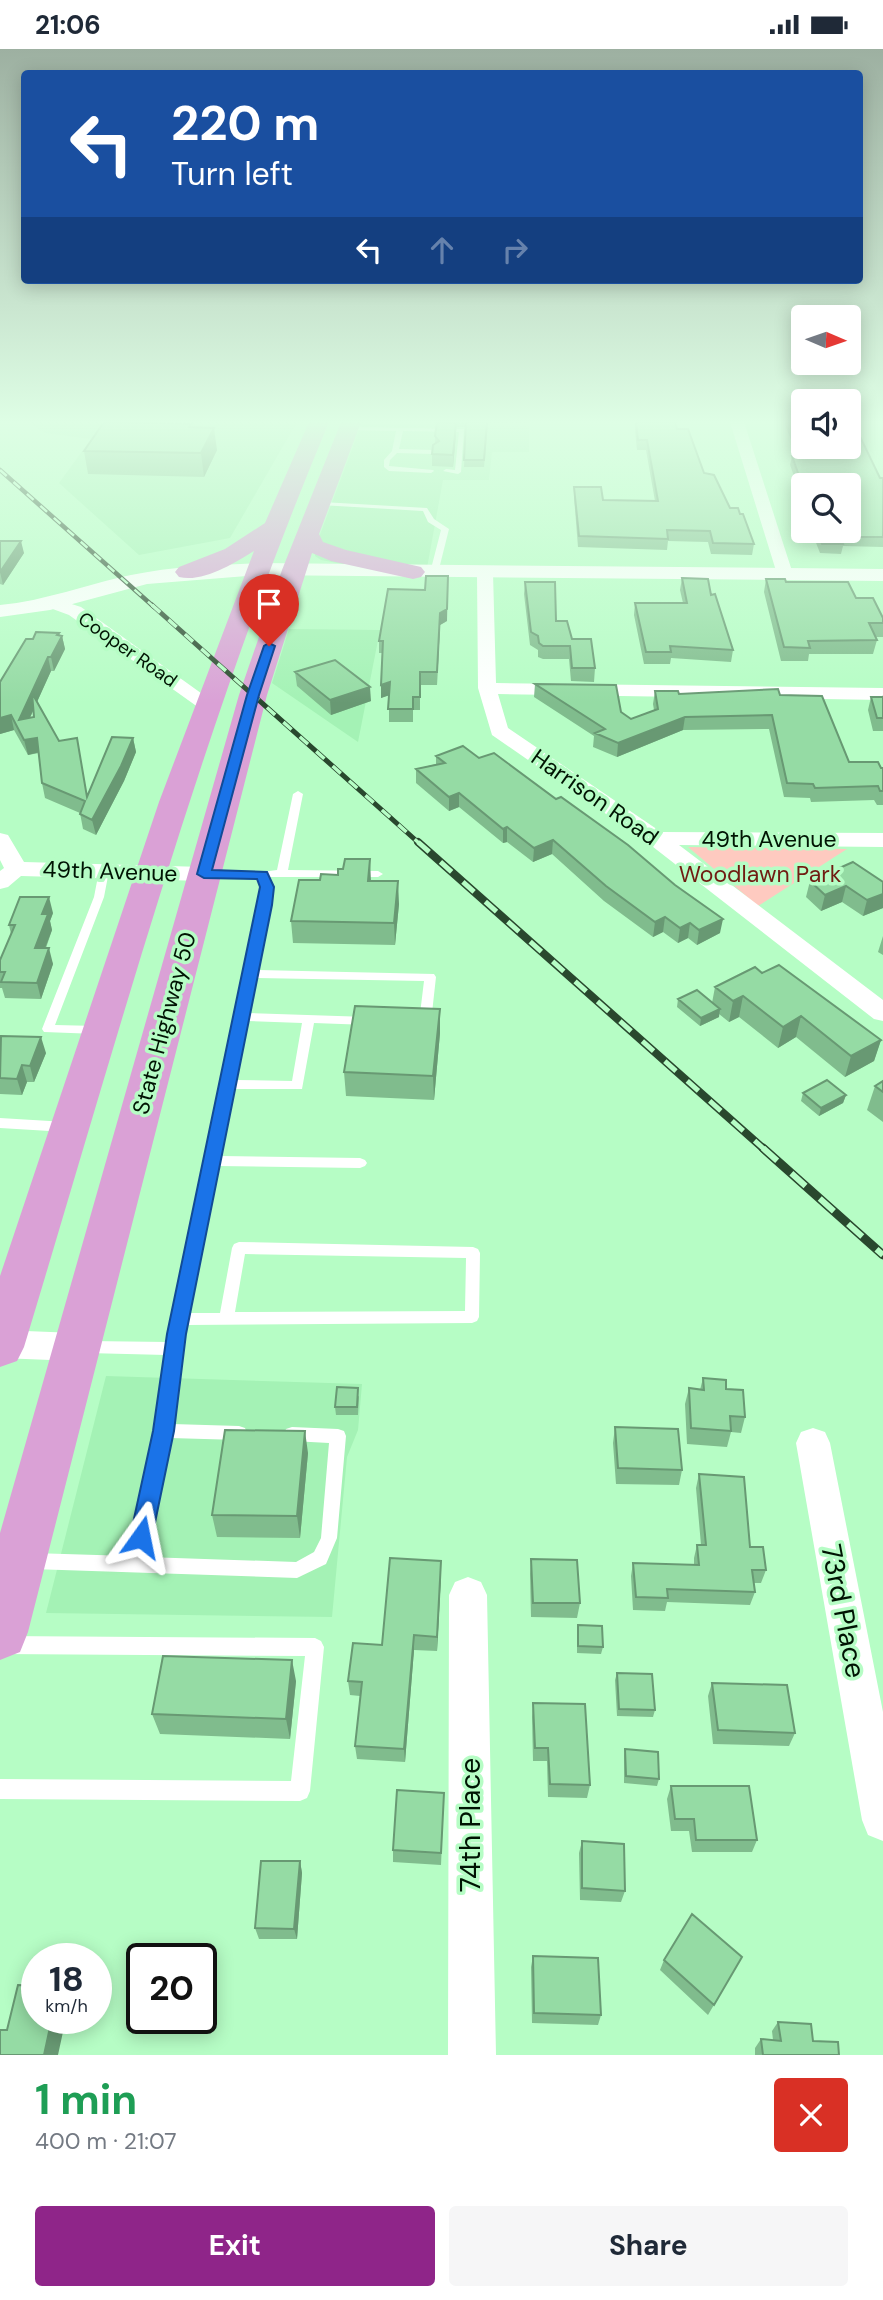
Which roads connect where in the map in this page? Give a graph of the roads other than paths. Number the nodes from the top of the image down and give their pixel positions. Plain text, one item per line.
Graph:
1 (279, 516) edge
2 (294, 516) edge
3 (317, 516) edge
4 (429, 516) edge
5 (767, 516) edge
6 (274, 527) junction
7 (309, 535) junction
8 (259, 569) junction
9 (294, 570) junction
10 (187, 572) junction
11 (413, 572) junction
12 (440, 572) junction
13 (485, 573) junction
14 (785, 574) junction
15 (883, 575) edge
16 (56, 604) junction
17 (0, 611) edge
18 (261, 671) junction
19 (487, 688) junction
20 (883, 694) edge
21 (209, 706) junction
22 (298, 794) dead end
23 (656, 838) junction
24 (0, 840) edge
25 (883, 840) edge
26 (104, 871) junction
27 (152, 872) junction
28 (282, 873) junction
29 (204, 874) junction
30 (378, 874) dead end
31 (262, 875) junction
32 (8, 876) edge
33 (252, 974) junction
34 (883, 1013) edge
35 (243, 1017) junction
36 (309, 1019) junction
37 (388, 1021) edge
38 (414, 1022) edge
39 (101, 1030) junction
40 (228, 1084) junction
41 (0, 1123) edge
42 (70, 1127) junction
43 (212, 1161) junction
44 (360, 1163) dead end
45 (180, 1319) junction
46 (226, 1320) junction
47 (0, 1345) edge
48 (76, 1347) junction
49 (174, 1349) junction
50 (163, 1431) junction
51 (813, 1443) dead end
52 (18, 1560) junction
53 (136, 1563) junction
54 (468, 1595) dead end
55 (0, 1632) edge
56 (0, 1645) edge
57 (0, 1789) edge
58 (883, 1820) edge
59 (472, 2055) edge

1 - 6 main road
2 - 9 main road
3 - 7 main road, State Highway 50
4 - 12 lane
5 - 14 street
6 - 8 main road
6 - 10 main road
7 - 9 main road, State Highway 50
7 - 11 main road
8 - 9 street
8 - 10 street
8 - 18 main road
8 - 21 main road
9 - 11 street
9 - 18 main road, State Highway 50
10 - 16 street
11 - 12 street
12 - 13 street
13 - 14 street
13 - 19 street, Harrison Road
14 - 15 street
16 - 17 street, Cooper Road
16 - 21 street, Cooper Road
18 - 29 main road, State Highway 50
19 - 20 street
19 - 23 street, Harrison Road
21 - 27 main road
22 - 28 lane
23 - 25 street, 49th Avenue
23 - 34 street, Harrison Road
24 - 32 street
26 - 27 street, 49th Avenue
26 - 32 street, 49th Avenue
26 - 39 lane
27 - 29 street, 49th Avenue
27 - 39 main road
28 - 30 lane
28 - 31 lane
29 - 31 lane
29 - 48 main road, State Highway 50
31 - 33 lane
33 - 35 lane
33 - 38 lane
35 - 36 lane
35 - 40 lane
36 - 37 lane
36 - 40 lane
39 - 42 main road
40 - 43 lane
41 - 42 lane
42 - 47 main road
43 - 44 lane
43 - 45 lane
45 - 46 lane
45 - 49 lane
46 - 46 lane
47 - 48 street
48 - 49 lane
48 - 52 main road, State Highway 50
49 - 50 lane
50 - 53 lane
50 - 53 lane
51 - 58 street, 73rd Place
52 - 53 lane
52 - 55 main road, State Highway 50
54 - 59 street, 74th Place
56 - 57 lane

